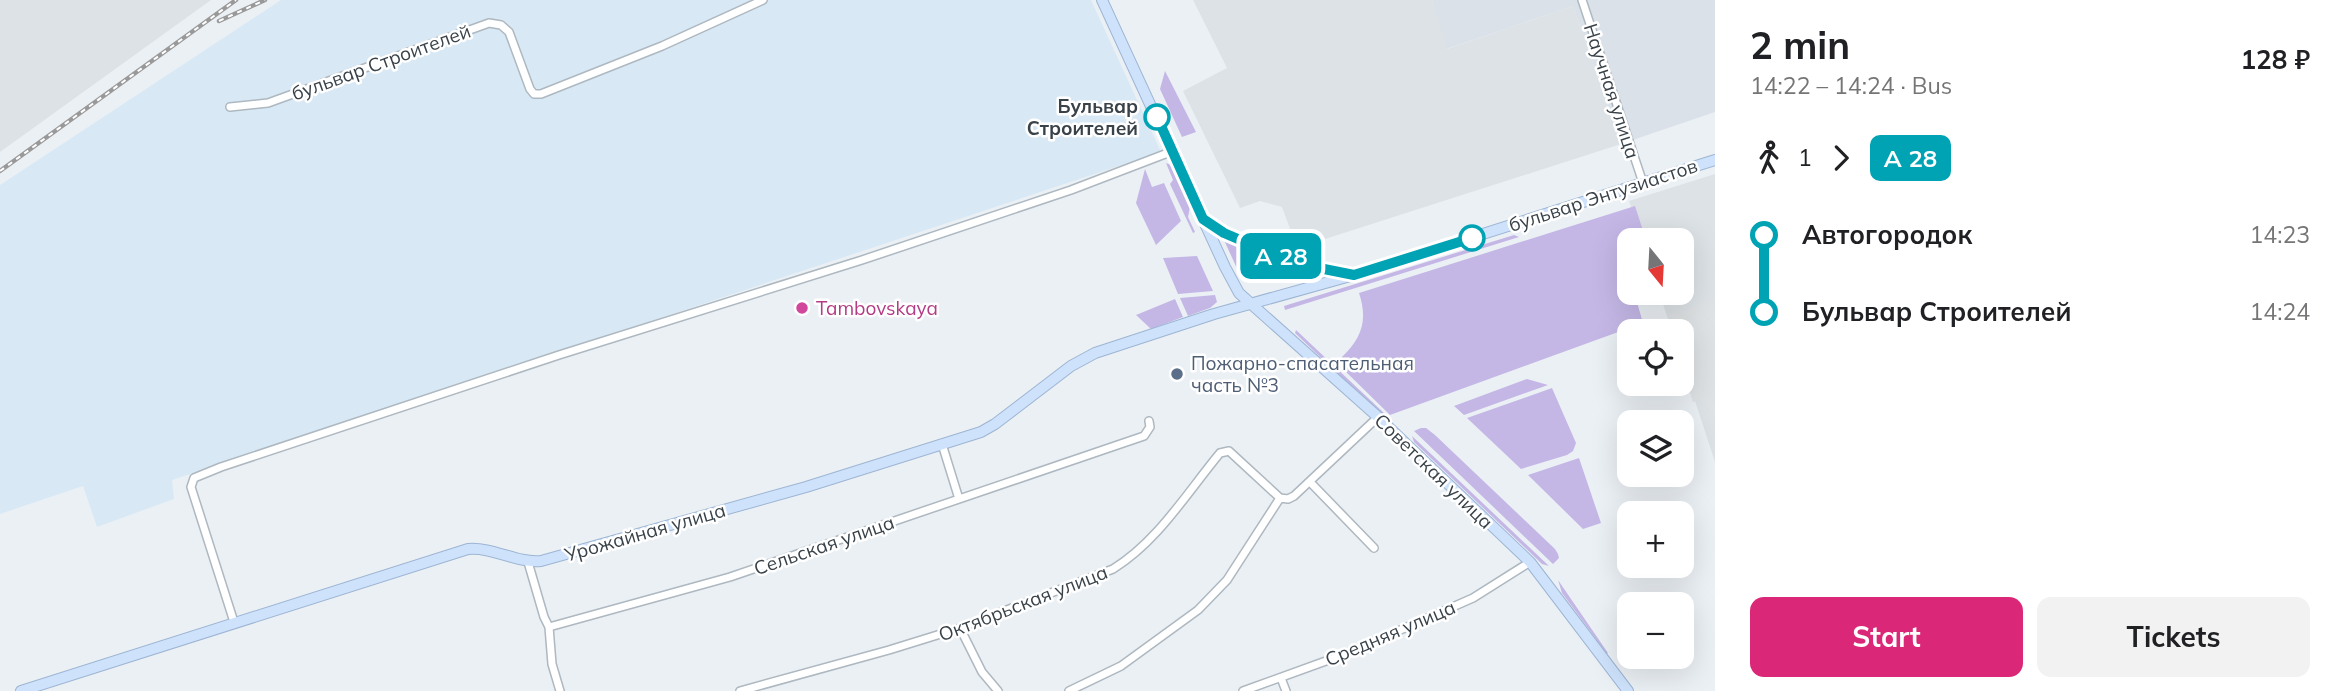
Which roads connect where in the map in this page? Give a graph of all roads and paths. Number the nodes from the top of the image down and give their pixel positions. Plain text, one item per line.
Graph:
1 (763, 0) edge
2 (1102, 0) edge
3 (1582, 0) edge
4 (230, 107) dead end
5 (1173, 151) junction
6 (1715, 160) edge
7 (1643, 183) junction
8 (1203, 219) junction
9 (1354, 275) junction
10 (1250, 305) junction
11 (1378, 417) junction
12 (1149, 421) dead end
13 (942, 444) junction
14 (1310, 482) junction
15 (1280, 498) junction
16 (959, 499) junction
17 (1374, 548) dead end
18 (528, 562) junction
19 (1530, 562) junction
20 (234, 622) junction
21 (549, 627) junction
22 (960, 628) junction
23 (1280, 678) junction
24 (20, 691) edge
25 (560, 691) edge
26 (740, 691) edge
27 (998, 691) edge
28 (1069, 691) edge
29 (1243, 691) edge
30 (1286, 691) edge
31 (1628, 691) edge

1 - 4 street, бульвар Строителей
2 - 5 main road, Советская улица
3 - 7 street, Научная улица
5 - 8 main road, Советская улица
5 - 20 street
6 - 7 main road, бульвар Энтузиастов
7 - 9 main road, бульвар Энтузиастов
8 - 9 main road
8 - 10 main road, Советская улица
9 - 10 main road, бульвар Энтузиастов
10 - 11 main road, Советская улица
10 - 13 main road, Урожайная улица
11 - 14 street
11 - 19 main road, Советская улица
12 - 16 street, Сельская улица
13 - 16 street
13 - 18 main road, Урожайная улица
14 - 15 street
14 - 17 street
15 - 22 street, Октябрьская улица
15 - 28 street
16 - 21 street, Сельская улица
18 - 20 main road
18 - 21 street
19 - 23 street, Средняя улица
19 - 31 main road, Советская улица
20 - 24 main road
21 - 25 street
22 - 26 street, Октябрьская улица
22 - 27 street
23 - 29 street, Средняя улица
23 - 30 street

